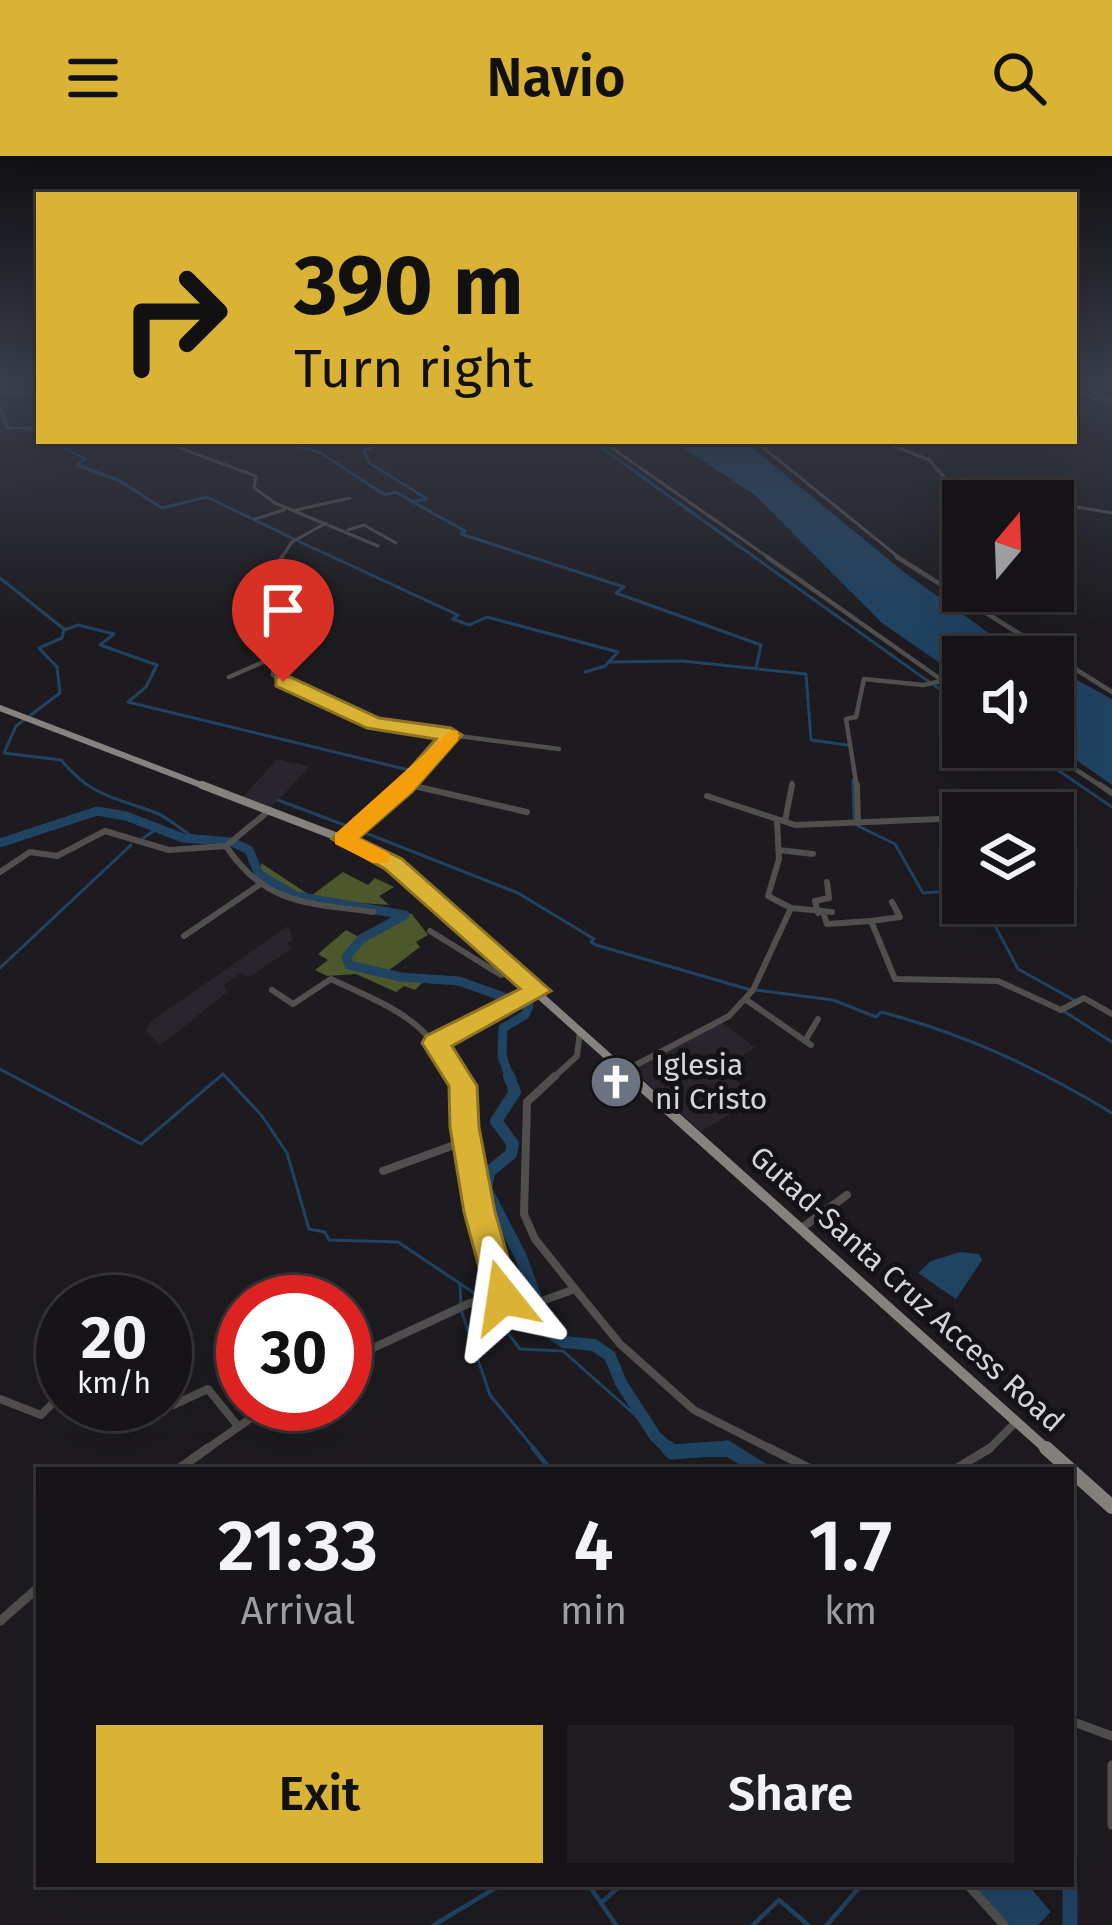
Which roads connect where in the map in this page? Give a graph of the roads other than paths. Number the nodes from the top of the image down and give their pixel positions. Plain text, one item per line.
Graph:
1 (222, 464) edge
2 (634, 464) edge
3 (782, 464) edge
4 (350, 498) dead end
5 (1074, 507) edge
6 (290, 510) junction
7 (1112, 514) edge
8 (255, 519) dead end
9 (326, 523) junction
10 (347, 530) junction
11 (396, 543) dead end
12 (378, 546) dead end
13 (271, 659) junction
14 (229, 677) dead end
15 (942, 679) edge
16 (942, 680) edge
17 (1112, 692) edge
18 (0, 708) edge
19 (451, 735) junction
20 (559, 748) dead end
21 (1073, 768) edge
22 (792, 783) dead end
23 (407, 784) junction
24 (1112, 793) edge
25 (707, 796) dead end
26 (269, 810) junction
27 (526, 812) dead end
28 (942, 819) edge
29 (781, 820) junction
30 (856, 823) junction
31 (343, 839) junction
32 (228, 842) junction
33 (779, 850) junction
34 (813, 854) dead end
35 (0, 872) edge
36 (827, 882) dead end
37 (259, 885) junction
38 (892, 902) dead end
39 (791, 908) junction
40 (373, 912) dead end
41 (832, 912) dead end
42 (821, 913) junction
43 (871, 921) junction
44 (430, 931) dead end
45 (184, 936) dead end
46 (515, 970) junction
47 (272, 990) dead end
48 (538, 991) junction
49 (745, 998) junction
50 (1112, 1014) edge
51 (818, 1018) dead end
52 (580, 1028) junction
53 (436, 1043) junction
54 (628, 1069) junction
55 (469, 1140) junction
56 (383, 1171) dead end
57 (847, 1195) dead end
58 (802, 1227) junction
59 (575, 1289) junction
60 (503, 1297) junction
61 (372, 1347) edge
62 (192, 1396) edge
63 (0, 1399) edge
64 (216, 1399) edge
65 (36, 1413) edge
66 (1013, 1417) junction
67 (229, 1431) edge
68 (181, 1467) edge
69 (807, 1467) edge
70 (959, 1467) edge
71 (1064, 1467) edge
72 (1074, 1475) edge
73 (1112, 1507) edge
74 (36, 1590) edge
75 (0, 1621) edge
76 (1074, 1722) edge
77 (1112, 1736) edge
78 (1112, 1765) edge
79 (1112, 1825) edge
80 (970, 1887) edge
81 (1004, 1925) edge

1 - 6 street
2 - 15 street
3 - 17 street
4 - 6 street
5 - 7 street
6 - 8 street
6 - 9 street
9 - 10 street
9 - 13 street
10 - 11 street
10 - 12 street
13 - 14 street
13 - 19 street
16 - 30 street
18 - 26 main road, Gutad-Santa Cruz Access Road
19 - 20 street
19 - 23 street
21 - 24 street
22 - 29 street
23 - 27 street
23 - 31 street
25 - 29 street
26 - 31 main road, Gutad-Santa Cruz Access Road
26 - 32 street
28 - 30 street
29 - 30 street
29 - 33 street
31 - 46 main road, Gutad-Santa Cruz Access Road
32 - 35 street
32 - 37 street
33 - 34 street
33 - 39 street
36 - 42 street
37 - 40 street
37 - 45 street
38 - 43 street
39 - 42 street
39 - 49 street
41 - 42 street
42 - 43 street
43 - 50 street
44 - 46 street
46 - 48 main road, Gutad-Santa Cruz Access Road
47 - 53 street
48 - 52 main road, Gutad-Santa Cruz Access Road
48 - 53 street
49 - 51 street
49 - 54 street
52 - 54 main road, Gutad-Santa Cruz Access Road
52 - 59 street
53 - 55 street
54 - 58 main road, Gutad-Santa Cruz Access Road
55 - 56 street
55 - 60 street
57 - 58 street
58 - 66 main road, Gutad-Santa Cruz Access Road
59 - 60 street
59 - 69 street
60 - 61 street
62 - 64 street
63 - 65 street
66 - 70 street
66 - 71 main road, Gutad-Santa Cruz Access Road
67 - 68 street
72 - 73 main road, Gutad-Santa Cruz Access Road
74 - 75 street
76 - 77 street
78 - 79 street
80 - 81 street

